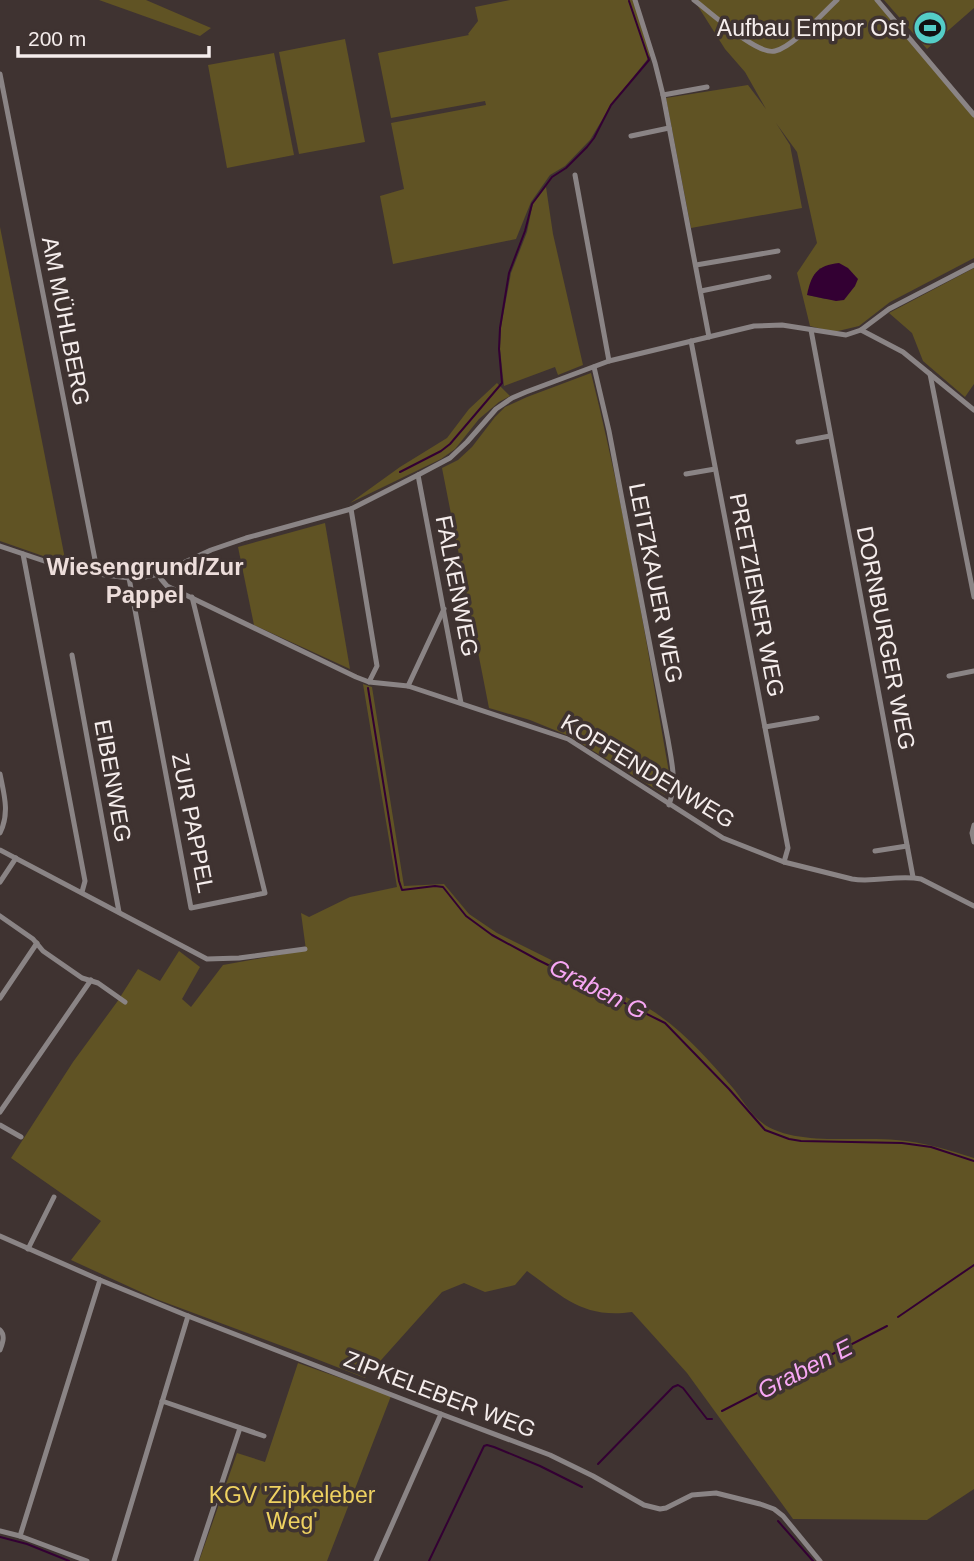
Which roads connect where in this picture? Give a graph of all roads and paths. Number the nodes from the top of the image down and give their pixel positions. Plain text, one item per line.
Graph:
1 (635, 0) edge
2 (694, 0) edge
3 (837, 0) edge
4 (877, 0) edge
5 (0, 74) edge
6 (707, 87) dead end
7 (663, 96) junction
8 (974, 115) edge
9 (668, 128) junction
10 (631, 135) dead end
11 (575, 175) dead end
12 (778, 251) dead end
13 (696, 265) junction
14 (974, 265) edge
15 (769, 277) dead end
16 (701, 291) junction
17 (811, 330) junction
18 (861, 330) junction
19 (709, 337) junction
20 (691, 341) junction
21 (609, 361) junction
22 (594, 367) junction
23 (930, 374) junction
24 (974, 411) edge
25 (830, 436) junction
26 (798, 442) dead end
27 (715, 469) junction
28 (686, 474) dead end
29 (418, 475) junction
30 (351, 509) junction
31 (0, 546) edge
32 (23, 554) junction
33 (159, 574) junction
34 (97, 575) junction
35 (129, 578) junction
36 (192, 597) junction
37 (974, 597) edge
38 (444, 610) junction
39 (72, 655) dead end
40 (974, 671) edge
41 (948, 676) dead end
42 (369, 682) junction
43 (408, 686) junction
44 (461, 703) junction
45 (817, 718) dead end
46 (765, 727) junction
47 (0, 774) edge
48 (669, 805) junction
49 (974, 825) edge
50 (0, 832) edge
51 (974, 842) edge
52 (907, 846) junction
53 (0, 850) edge
54 (875, 851) dead end
55 (16, 858) junction
56 (785, 862) junction
57 (913, 877) junction
58 (0, 882) edge
59 (82, 892) junction
60 (974, 906) edge
61 (119, 912) junction
62 (0, 916) edge
63 (37, 943) junction
64 (305, 949) dead end
65 (90, 981) junction
66 (0, 998) edge
67 (125, 1002) dead end
68 (0, 1111) edge
69 (0, 1125) edge
70 (21, 1138) dead end
71 (54, 1197) dead end
72 (0, 1236) edge
73 (28, 1249) junction
74 (100, 1280) junction
75 (188, 1316) junction
76 (0, 1330) edge
77 (0, 1350) edge
78 (162, 1401) junction
79 (441, 1415) junction
80 (240, 1428) junction
81 (264, 1436) dead end
82 (0, 1531) edge
83 (20, 1536) junction
84 (87, 1561) edge
85 (114, 1561) edge
86 (196, 1561) edge
87 (376, 1561) edge
88 (820, 1561) edge

1 - 7 street
2 - 3 street
4 - 8 street
5 - 34 street, AM MÜHLBERG
6 - 7 street
7 - 9 street
9 - 10 street
9 - 13 street
11 - 21 street
12 - 13 street
13 - 16 street
14 - 18 street
15 - 16 street
16 - 19 street
17 - 18 street
17 - 19 street
17 - 25 street, DORNBURGER WEG
18 - 23 street
19 - 20 street
20 - 21 street
20 - 27 street, PRETZIENER WEG
21 - 22 street
22 - 29 street
22 - 48 street, LEITZKAUER WEG
23 - 24 street
23 - 37 street
25 - 26 street
25 - 52 street, DORNBURGER WEG
27 - 28 street, PRETZIENER WEG
27 - 46 street, PRETZIENER WEG
29 - 30 street
29 - 38 street, FALKENWEG
30 - 33 street
30 - 42 street
31 - 32 street
32 - 34 street
32 - 59 street
33 - 35 street
33 - 36 street, KOPFENDENWEG
34 - 35 street
35 - 36 street, ZUR PAPPEL
36 - 42 street, KOPFENDENWEG
38 - 43 street
38 - 44 street, FALKENWEG
39 - 61 street, EIBENWEG
40 - 41 street
42 - 43 street, KOPFENDENWEG
43 - 44 street, KOPFENDENWEG
44 - 48 street, KOPFENDENWEG
45 - 46 street, PRETZIENER WEG
46 - 56 street, PRETZIENER WEG
47 - 50 street
48 - 56 street, KOPFENDENWEG
49 - 51 street
52 - 54 street
52 - 57 street, DORNBURGER WEG
53 - 55 street
55 - 58 street
55 - 59 street
56 - 57 street, KOPFENDENWEG
57 - 60 street, KOPFENDENWEG
59 - 61 street
61 - 64 street
62 - 63 street
63 - 65 street
63 - 66 street
65 - 67 street
65 - 68 street
69 - 70 street
71 - 73 street
72 - 73 street, ZIPKELEBER WEG
73 - 74 street, ZIPKELEBER WEG
74 - 75 street, ZIPKELEBER WEG
74 - 83 street
75 - 78 street
75 - 79 street, ZIPKELEBER WEG
76 - 77 street
78 - 80 street
78 - 85 street
79 - 87 street
79 - 88 street, ZIPKELEBER WEG
80 - 81 street
80 - 86 street
82 - 83 street
83 - 84 street

